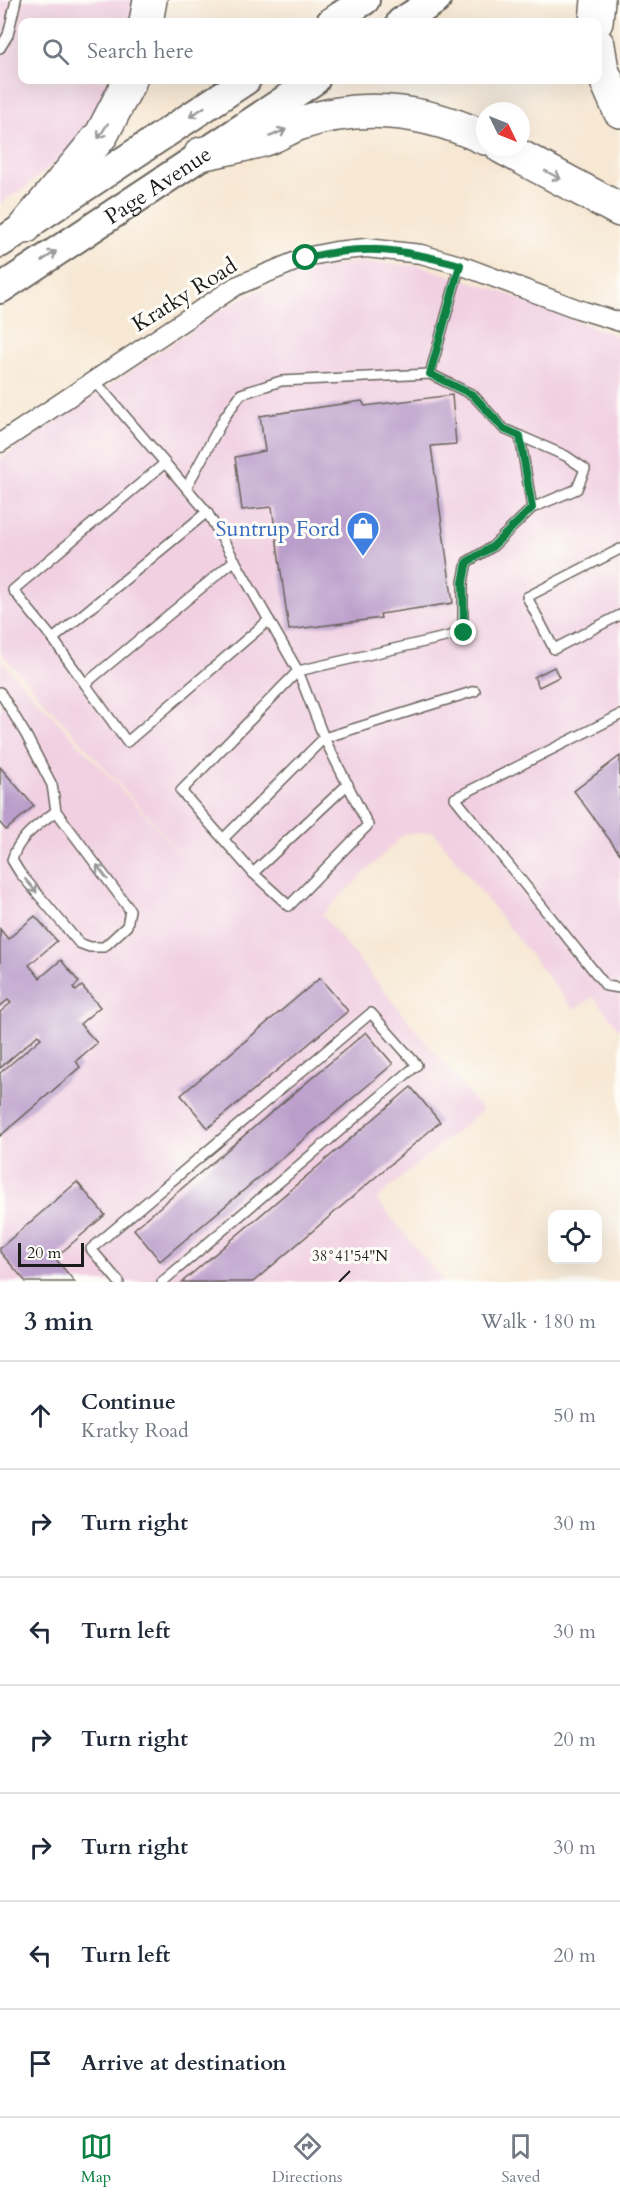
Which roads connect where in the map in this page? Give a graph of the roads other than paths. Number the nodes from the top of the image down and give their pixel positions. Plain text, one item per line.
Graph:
1 (16, 0) edge
2 (150, 0) edge
3 (365, 0) edge
4 (436, 0) edge
5 (598, 0) edge
6 (147, 18) edge
7 (337, 18) edge
8 (407, 18) edge
9 (596, 18) edge
10 (0, 48) edge
11 (602, 70) edge
12 (128, 84) edge
13 (240, 84) edge
14 (309, 84) edge
15 (620, 111) edge
16 (476, 134) edge
17 (201, 154) junction
18 (519, 156) edge
19 (620, 210) edge
20 (12, 235) edge
21 (460, 265) junction
22 (0, 289) edge
23 (620, 322) edge
24 (430, 374) junction
25 (94, 380) junction
26 (520, 436) junction
27 (0, 443) edge
28 (165, 463) junction
29 (186, 488) junction
30 (532, 508) junction
31 (207, 512) junction
32 (620, 549) edge
33 (235, 560) junction
34 (620, 615) edge
35 (269, 620) junction
36 (53, 639) junction
37 (298, 671) junction
38 (85, 684) junction
39 (475, 691) dead end
40 (1, 697) edge
41 (620, 715) edge
42 (324, 738) junction
43 (348, 784) junction
44 (56, 811) junction
45 (223, 838) junction
46 (253, 873) junction
47 (620, 988) edge
48 (119, 1282) edge
49 (162, 1282) edge

1 - 10 lane
2 - 6 highway
3 - 7 main road
4 - 8 main road
5 - 9 highway
11 - 15 highway
12 -> 20 highway
13 -> 20 main road, Page Avenue
14 - 17 main road, Page Avenue
17 -> 16 highway
22 -> 17 main road, Page Avenue
18 -> 19 highway
21 - 23 street, Kratky Road
21 - 24 lane
21 - 25 street, Kratky Road
24 - 26 lane
24 - 29 lane
25 - 27 street, Kratky Road
25 - 28 lane
26 - 30 lane
26 - 30 lane
28 - 29 lane
28 - 36 lane
29 - 31 lane
30 - 37 lane
31 - 33 lane
31 - 36 lane
32 - 34 lane
33 - 35 lane
33 - 38 lane
35 - 37 lane
35 - 38 lane
36 - 38 lane
37 - 42 lane
37 - 45 lane
39 - 42 lane
40 - 44 lane
41 - 47 lane
42 - 43 lane
42 - 45 lane
43 - 46 lane
43 - 46 lane
44 -> 44 lane
45 - 46 lane
48 - 49 lane

